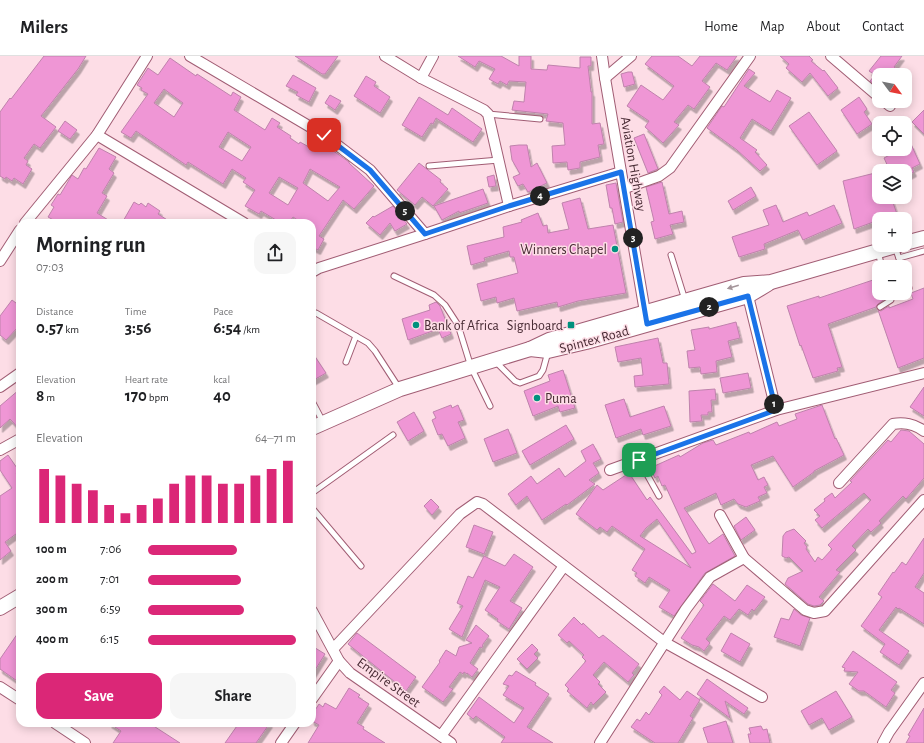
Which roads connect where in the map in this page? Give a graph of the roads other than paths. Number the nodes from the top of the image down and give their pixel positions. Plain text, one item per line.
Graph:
1 (147, 56) edge
2 (190, 56) edge
3 (385, 56) edge
4 (432, 56) edge
5 (602, 56) edge
6 (631, 56) edge
7 (750, 56) edge
8 (831, 56) edge
9 (421, 78) junction
10 (605, 78) junction
11 (872, 91) edge
12 (488, 114) junction
13 (540, 119) dead end
14 (97, 135) junction
15 (499, 160) junction
16 (429, 166) dead end
17 (621, 172) junction
18 (624, 188) junction
19 (509, 206) junction
20 (28, 219) edge
21 (237, 219) edge
22 (425, 234) junction
23 (16, 236) edge
24 (924, 238) edge
25 (912, 243) edge
26 (912, 250) edge
27 (924, 251) edge
28 (874, 252) edge
29 (671, 255) dead end
30 (0, 261) edge
31 (316, 267) edge
32 (394, 276) dead end
33 (771, 282) junction
34 (748, 296) junction
35 (891, 300) edge
36 (685, 301) junction
37 (880, 306) dead end
38 (316, 313) dead end
39 (646, 318) junction
40 (356, 336) junction
41 (530, 349) junction
42 (548, 351) junction
43 (494, 360) junction
44 (346, 362) dead end
45 (471, 367) junction
46 (924, 373) edge
47 (16, 376) edge
48 (0, 387) edge
49 (400, 389) junction
50 (490, 406) dead end
51 (776, 410) junction
52 (318, 425) edge
53 (924, 431) edge
54 (393, 435) dead end
55 (16, 441) edge
56 (0, 450) edge
57 (639, 460) junction
58 (610, 470) dead end
59 (839, 482) dead end
60 (316, 489) edge
61 (659, 496) dead end
62 (924, 500) edge
63 (316, 513) edge
64 (720, 515) dead end
65 (744, 558) junction
66 (361, 566) dead end
67 (564, 566) junction
68 (16, 598) edge
69 (2, 603) edge
70 (316, 618) edge
71 (664, 642) junction
72 (333, 649) junction
73 (339, 661) junction
74 (924, 683) edge
75 (0, 687) edge
76 (316, 693) edge
77 (16, 697) edge
78 (762, 697) dead end
79 (61, 727) edge
80 (293, 727) edge
81 (441, 736) junction
82 (85, 743) edge
83 (281, 743) edge
84 (451, 743) edge
85 (600, 743) edge
86 (883, 743) edge

1 - 14 street
2 - 22 street
3 - 9 street
4 - 9 street
5 - 10 street, Aviation Highway
6 - 10 street
7 - 18 street
8 - 11 street
9 - 12 street
10 - 17 street, Aviation Highway
12 - 13 lane
12 - 15 street
14 - 20 street
14 - 21 street
15 - 16 lane
15 - 19 street
17 - 18 street, Aviation Highway
17 - 19 street
18 - 39 street, Aviation Highway
19 - 22 street
22 - 31 street
23 - 30 street
24 - 25 main road, Spintex Road
26 - 27 lane
28 - 33 main road, Spintex Road
29 - 36 lane
32 - 45 lane
33 - 34 main road, Spintex Road
33 -> 36 main road, Spintex Road
34 - 39 main road, Spintex Road
34 - 51 street
35 - 37 lane
36 - 39 main road, Spintex Road
38 - 40 lane
39 - 41 main road, Spintex Road
39 - 42 main road, Spintex Road
40 - 44 lane
40 - 49 lane
41 - 42 main road, Spintex Road
41 - 43 main road, Spintex Road
42 - 43 lane
43 - 45 main road, Spintex Road
45 - 49 main road, Spintex Road
45 - 50 lane
46 - 51 street
47 - 48 street
49 - 52 main road, Spintex Road
51 - 57 street
53 - 59 street
54 - 60 lane
55 - 56 street
57 - 58 street
57 - 61 lane
62 - 65 street
63 - 66 lane
64 - 65 street
65 - 71 street
67 - 71 street
67 - 72 street
67 - 81 street
68 - 69 main road
70 - 72 street, Empire Street
71 - 78 street
71 - 85 street
72 - 73 street, Empire Street
73 - 76 street
73 - 81 street, Empire Street
74 - 86 street
75 - 77 street
79 - 82 street
80 - 83 street
81 - 84 street, Empire Street

